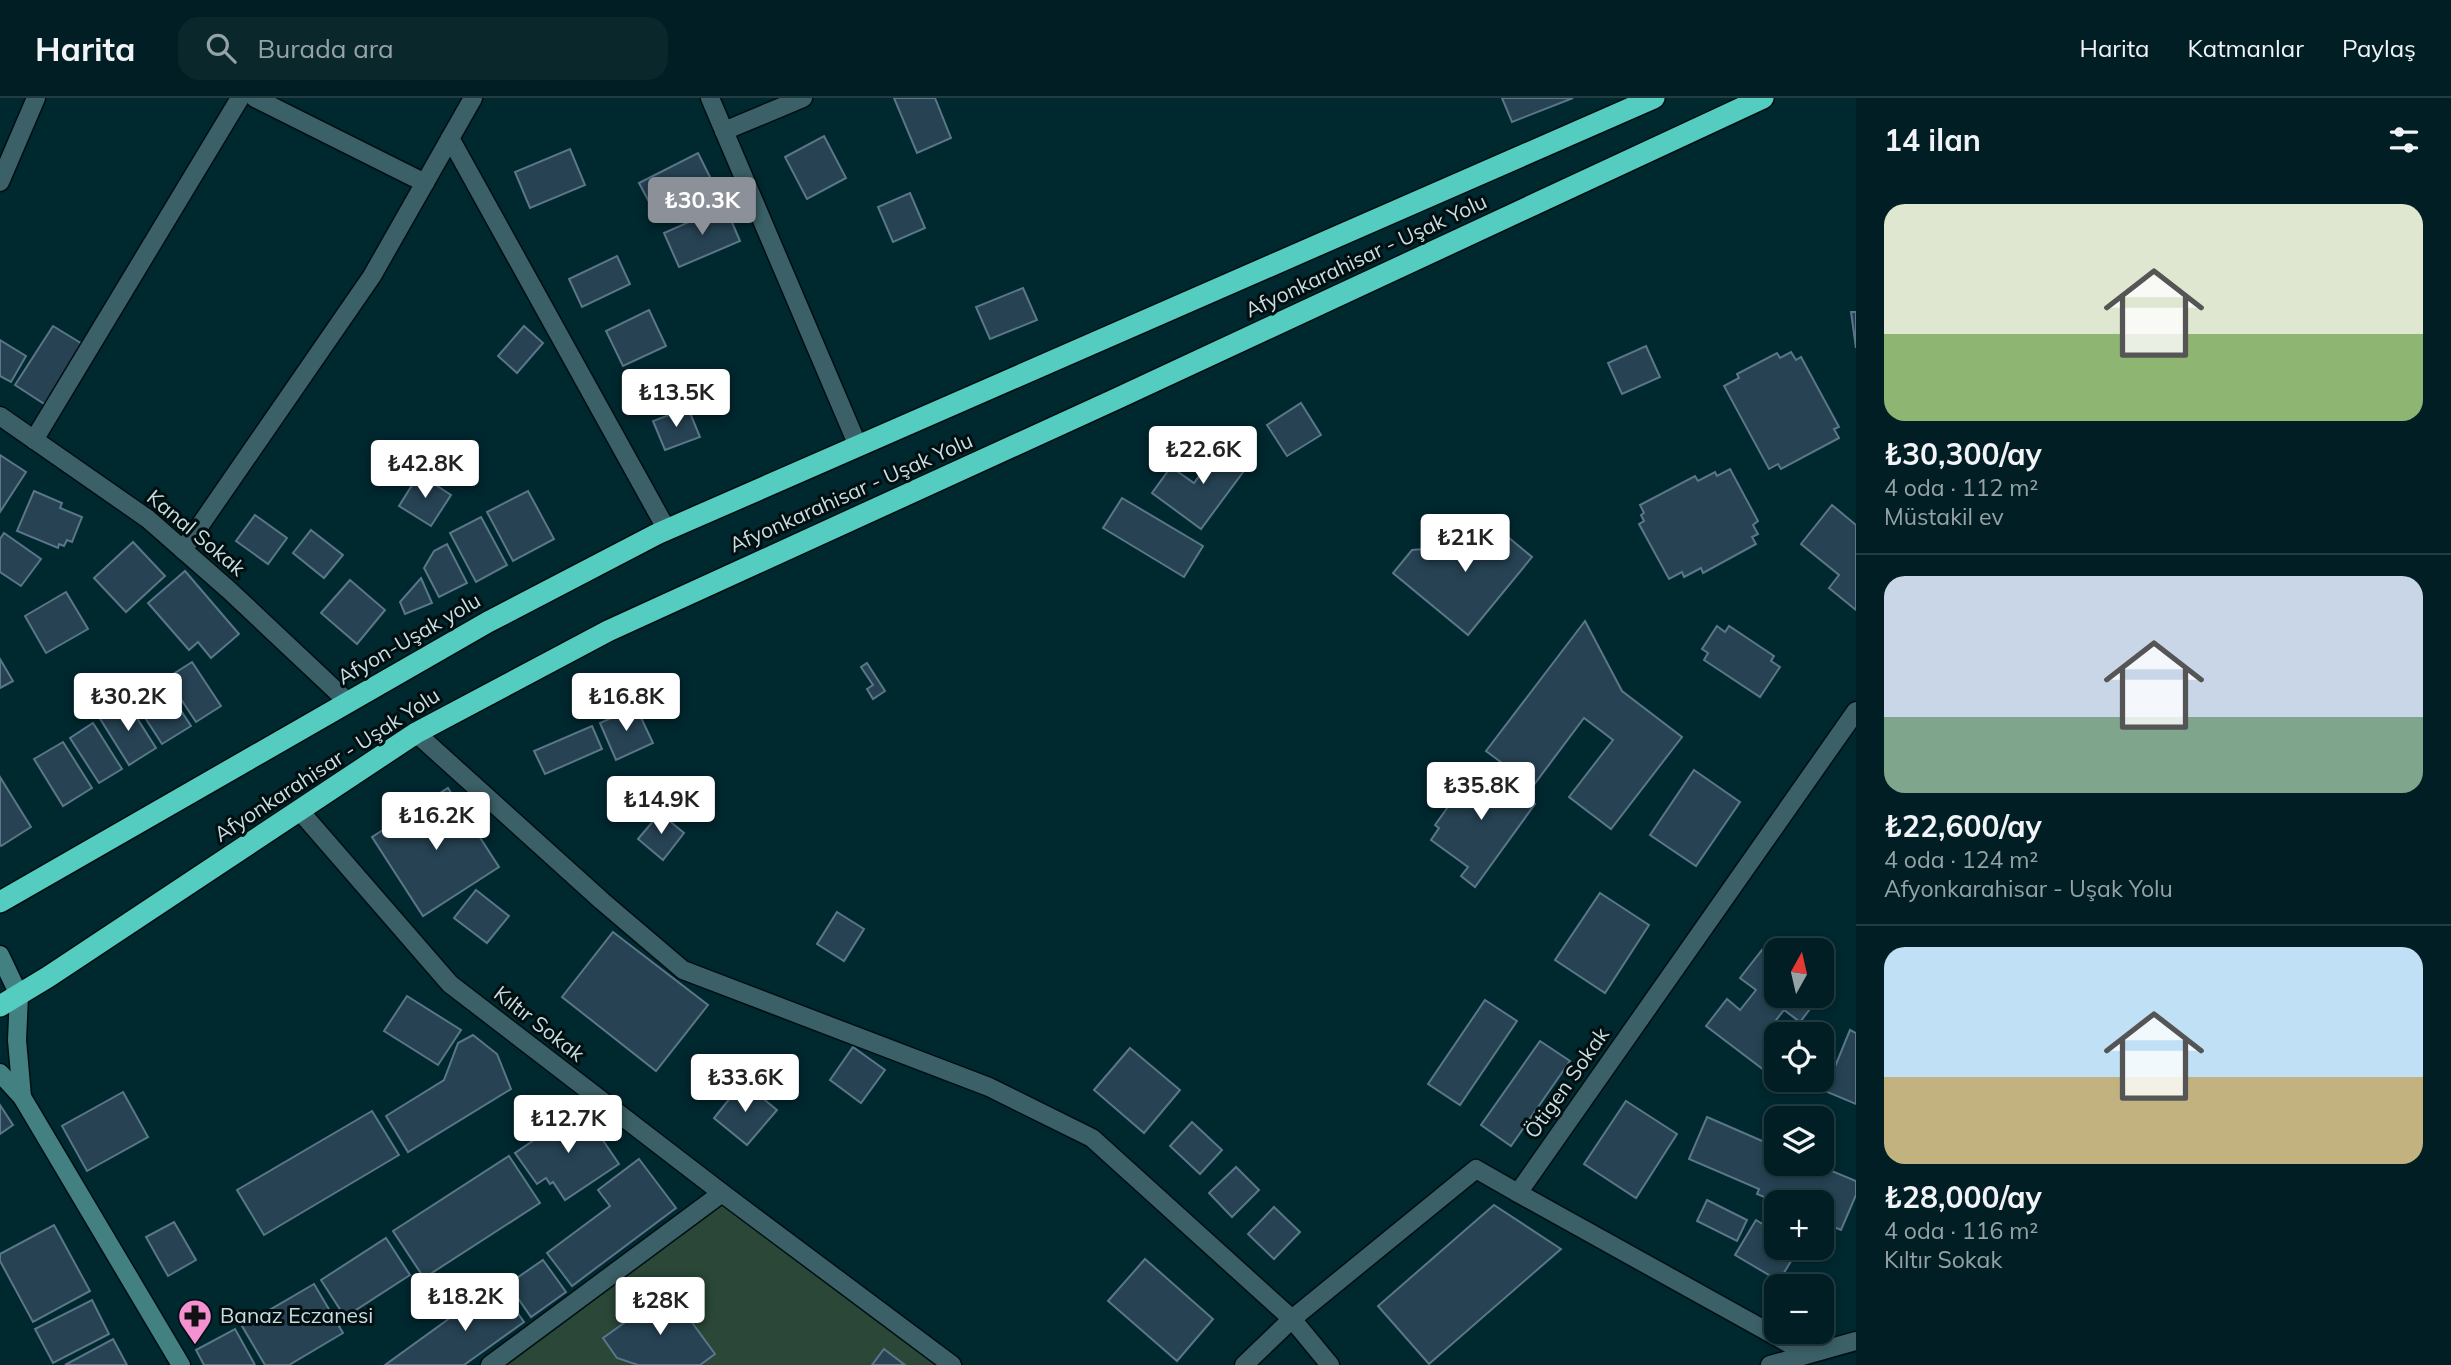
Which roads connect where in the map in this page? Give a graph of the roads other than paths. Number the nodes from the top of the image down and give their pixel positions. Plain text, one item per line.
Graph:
1 (36, 98) edge
2 (240, 98) edge
3 (255, 98) edge
4 (473, 98) edge
5 (710, 98) edge
6 (803, 98) edge
7 (1654, 98) edge
8 (1763, 98) edge
9 (724, 131) junction
10 (450, 138) junction
11 (0, 182) edge
12 (425, 183) junction
13 (0, 416) edge
14 (34, 440) junction
15 (858, 446) junction
16 (667, 530) junction
17 (183, 550) junction
18 (348, 702) junction
19 (1856, 710) edge
20 (416, 733) junction
21 (299, 810) junction
22 (0, 902) edge
23 (0, 955) edge
24 (19, 995) junction
25 (0, 1006) edge
26 (0, 1073) edge
27 (22, 1097) junction
28 (722, 1193) junction
29 (1518, 1193) junction
30 (1292, 1319) junction
31 (1856, 1341) edge
32 (1808, 1354) junction
33 (181, 1365) edge
34 (490, 1365) edge
35 (952, 1365) edge
36 (1244, 1365) edge
37 (1330, 1365) edge
38 (1770, 1365) edge

1 - 11 street
2 - 14 street
3 - 12 street
4 - 10 street
5 - 9 street
6 - 9 street
7 - 15 highway, Afyonkarahisar - Uşak Yolu
8 - 20 highway, Afyonkarahisar - Uşak Yolu
9 - 15 street
10 - 12 street
10 - 16 street
12 - 17 street
13 - 14 street, Kanal Sokak
14 - 17 street, Kanal Sokak
15 - 16 highway, Afyon-Uşak yolu
16 - 18 highway, Afyon-Uşak yolu
17 - 18 street, Kanal Sokak
18 - 22 highway, Afyon-Uşak yolu
19 - 29 street, Ötigen Sokak
20 - 21 highway, Afyonkarahisar - Uşak Yolu
20 - 30 street
21 - 24 highway, Afyonkarahisar - Uşak Yolu
21 - 28 street, Kıltır Sokak
23 - 24 street
24 - 25 highway, Afyonkarahisar - Uşak Yolu
24 - 27 street
26 - 27 street
27 - 33 street
28 - 34 street
28 - 35 street, Kıltır Sokak
29 - 30 street
29 - 32 street
30 - 36 street
30 - 37 street
31 - 32 street
32 - 38 street

